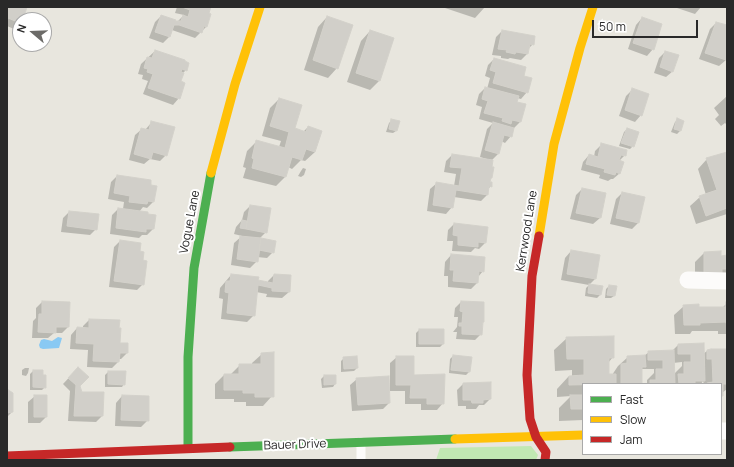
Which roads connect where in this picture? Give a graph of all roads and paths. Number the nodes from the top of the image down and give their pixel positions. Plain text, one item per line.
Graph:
1 (260, 7) edge
2 (593, 7) edge
3 (688, 280) dead end
4 (727, 280) edge
5 (582, 435) edge
6 (536, 437) junction
7 (361, 442) junction
8 (188, 448) junction
9 (133, 455) edge
10 (7, 456) edge
11 (31, 457) edge
12 (361, 460) edge
13 (545, 460) edge

1 - 8 street, Vogue Lane
2 - 6 street, Kerrwood Lane
3 - 4 street
5 - 6 street, Bauer Drive
6 - 7 street, Bauer Drive
6 - 13 street, Kerrwood Lane
7 - 8 street, Bauer Drive
7 - 12 lane
8 - 9 street, Bauer Drive
9 - 11 street, Bauer Drive
10 - 11 street, Bauer Drive

